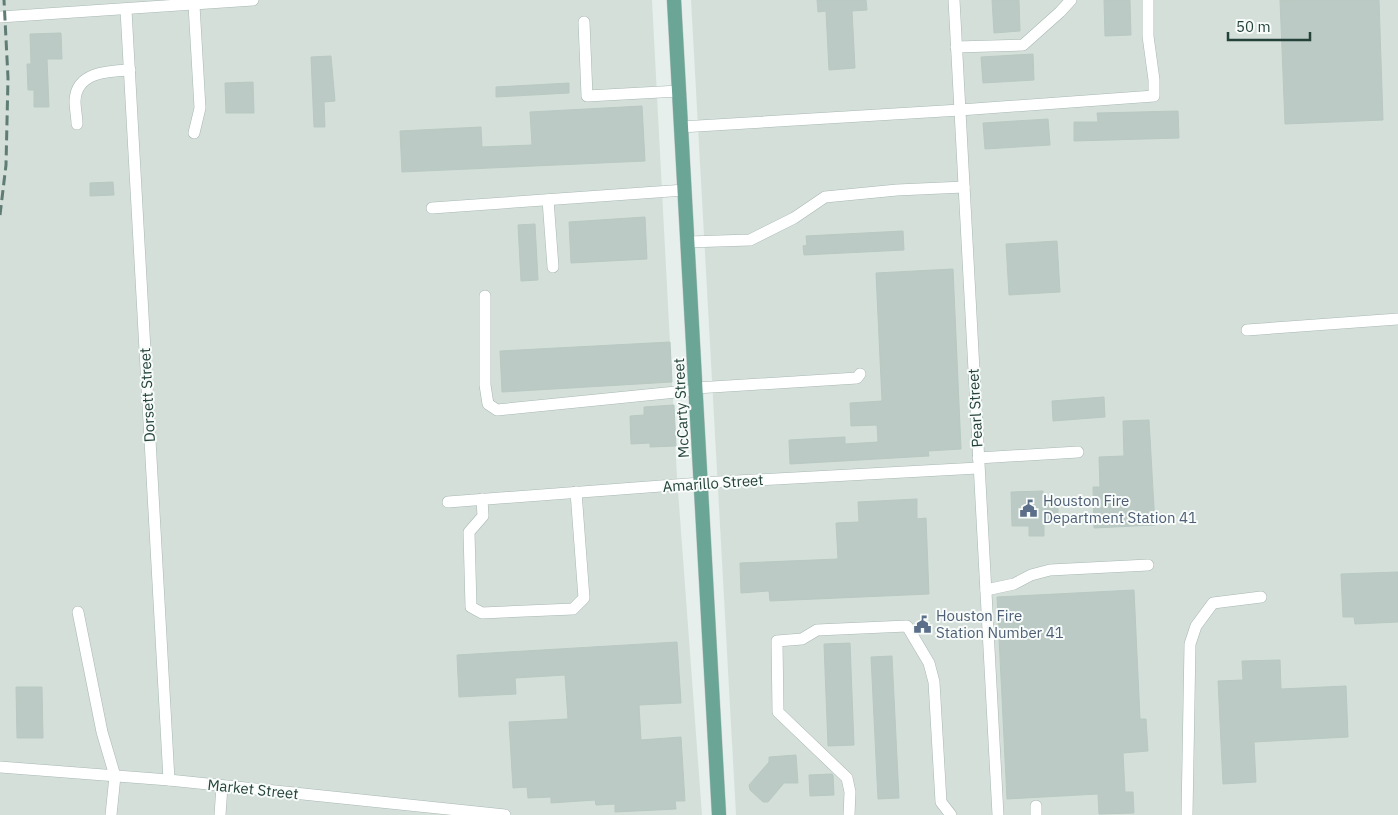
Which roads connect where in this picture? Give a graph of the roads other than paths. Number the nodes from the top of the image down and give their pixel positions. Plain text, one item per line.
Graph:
1 (253, 0) edge
2 (674, 0) edge
3 (954, 0) edge
4 (1071, 0) edge
5 (1148, 0) edge
6 (194, 5) junction
7 (105, 6) edge
8 (126, 10) junction
9 (0, 17) edge
10 (584, 22) dead end
11 (956, 47) junction
12 (130, 70) junction
13 (680, 91) junction
14 (960, 110) junction
15 (77, 124) dead end
16 (682, 127) junction
17 (194, 133) dead end
18 (964, 187) junction
19 (685, 190) junction
20 (548, 200) junction
21 (432, 208) dead end
22 (688, 242) junction
23 (554, 267) dead end
24 (485, 296) dead end
25 (1398, 319) edge
26 (1247, 330) dead end
27 (860, 374) dead end
28 (696, 389) junction
29 (1078, 452) dead end
30 (978, 463) junction
31 (701, 483) junction
32 (576, 492) junction
33 (482, 499) junction
34 (448, 502) dead end
35 (1148, 564) dead end
36 (986, 590) junction
37 (1261, 597) dead end
38 (78, 612) dead end
39 (0, 767) edge
40 (115, 776) junction
41 (169, 780) junction
42 (222, 786) junction
43 (413, 811) edge
44 (111, 815) edge
45 (220, 815) edge
46 (505, 815) edge
47 (719, 815) edge
48 (849, 815) edge
49 (951, 815) edge
50 (998, 815) edge
51 (1187, 815) edge

1 - 6 street
2 - 13 main road, McCarty Street
3 - 11 street, Pearl Street
4 - 11 street
5 - 14 street
6 - 8 street
6 - 17 street
7 - 8 street
7 - 9 street
8 - 12 street, Dorsett Street
10 - 13 street
11 - 14 street, Pearl Street
12 - 15 street
12 - 41 street, Dorsett Street
13 - 16 main road, McCarty Street
14 - 16 street
14 - 18 street, Pearl Street
16 - 19 main road, McCarty Street
18 - 22 street
18 - 30 street, Pearl Street
19 - 20 street
19 - 22 main road, McCarty Street
20 - 21 street
20 - 23 street
22 - 28 main road, McCarty Street
24 - 28 street
25 - 26 street
27 - 28 street
28 - 31 main road, McCarty Street
29 - 30 street, Amarillo Street
30 - 31 street, Amarillo Street
30 - 36 street, Pearl Street
31 - 32 street, Amarillo Street
31 - 47 main road, McCarty Street
32 - 33 street, Amarillo Street
32 - 33 street
33 - 34 street, Amarillo Street
35 - 36 street
36 - 50 street, Pearl Street
37 - 51 street
38 - 40 street
39 - 40 street, Market Street
40 - 41 street, Market Street
40 - 44 street
41 - 42 street, Market Street
42 - 43 street, Market Street
42 - 45 street
43 - 46 street, Market Street
48 - 49 street

